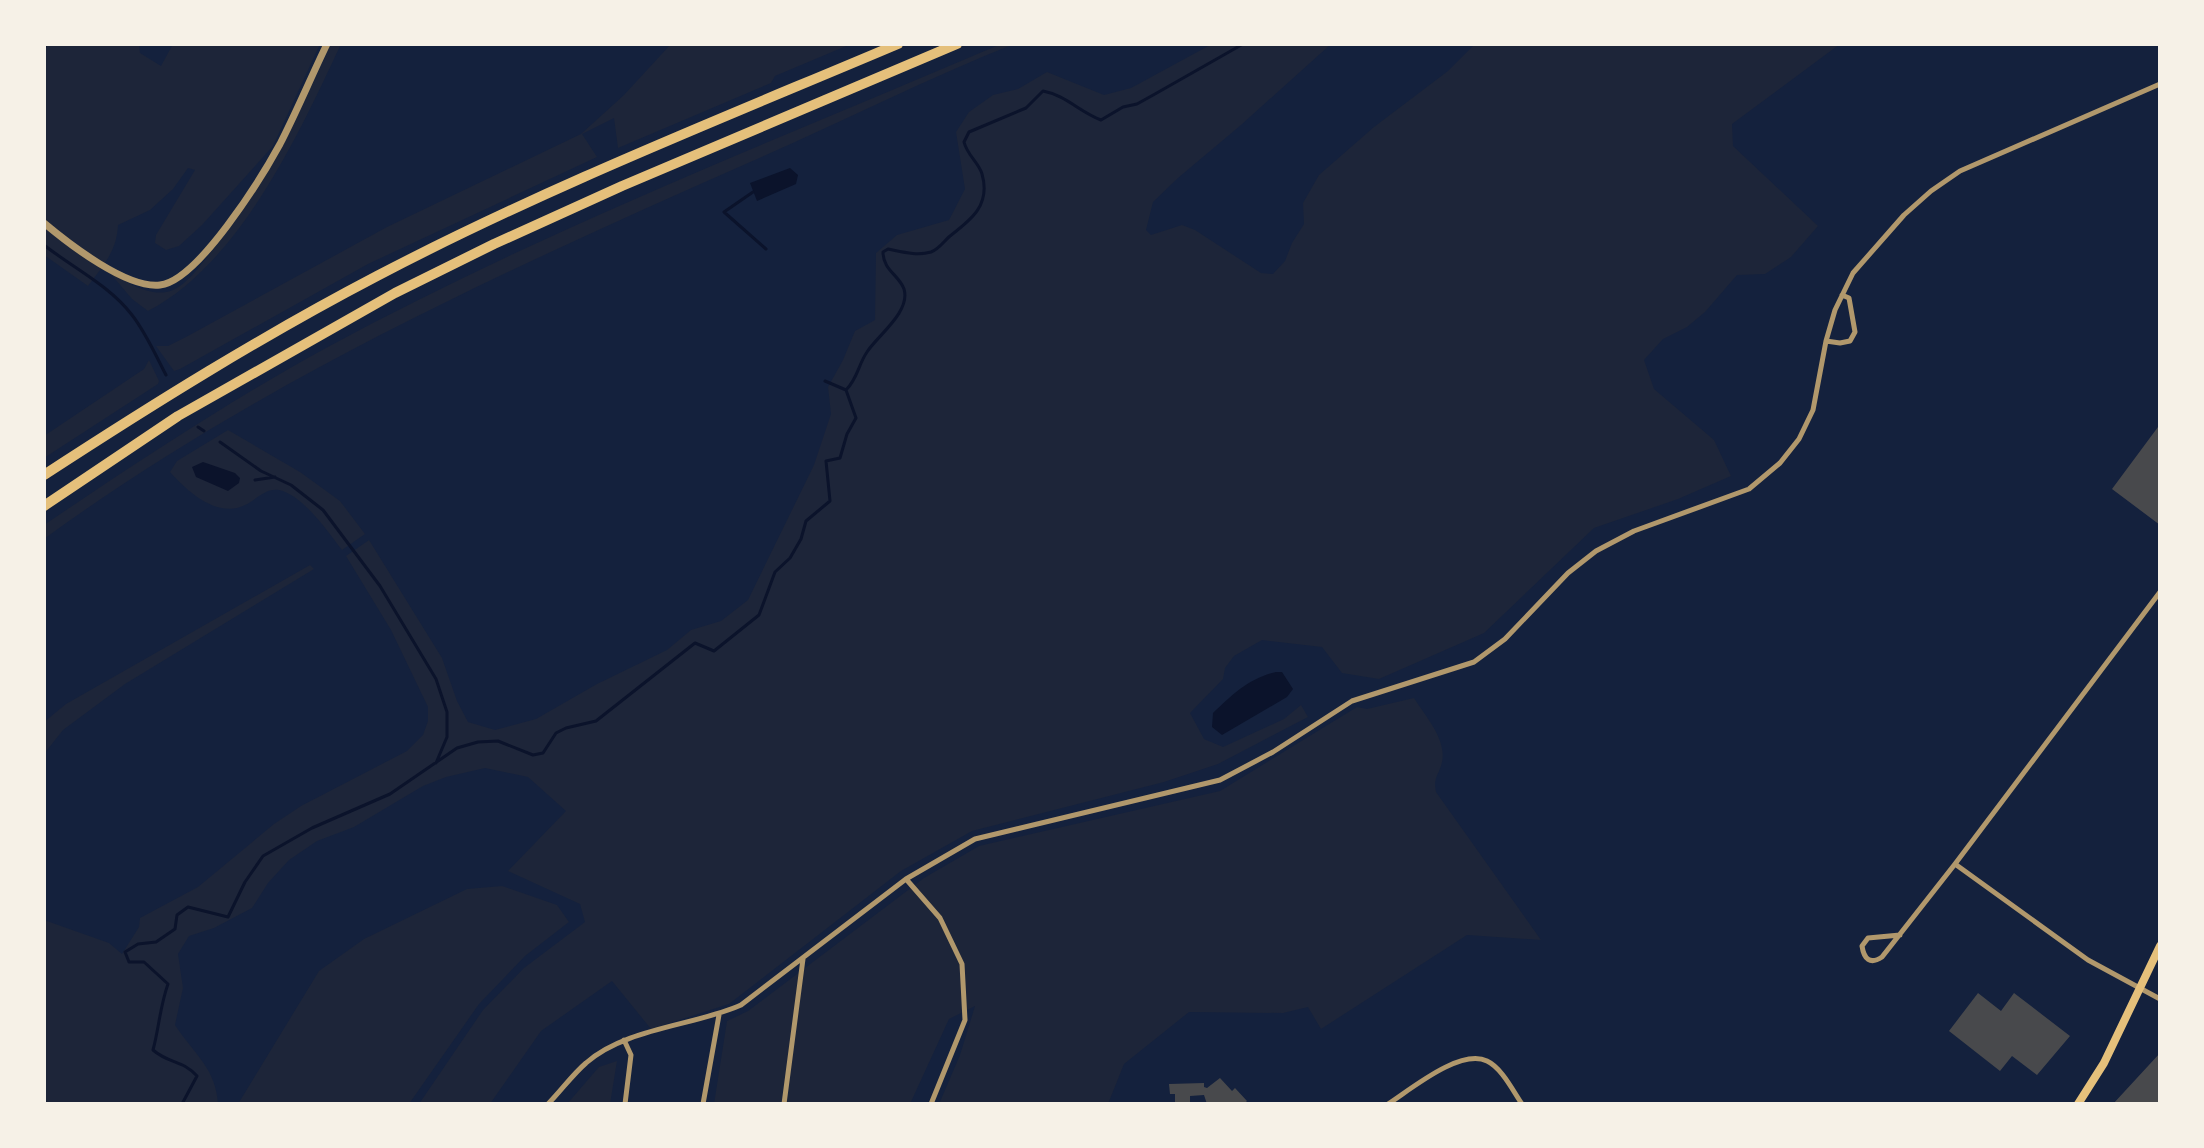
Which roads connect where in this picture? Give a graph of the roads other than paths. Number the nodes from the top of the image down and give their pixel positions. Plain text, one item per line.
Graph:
1 (327, 44) edge
2 (898, 44) edge
3 (957, 44) edge
4 (2160, 84) edge
5 (44, 223) edge
6 (1842, 295) junction
7 (1826, 341) junction
8 (44, 475) edge
9 (44, 506) edge
10 (2160, 592) edge
11 (1955, 864) junction
12 (906, 879) junction
13 (1900, 935) junction
14 (2160, 946) edge
15 (803, 959) junction
16 (2140, 989) junction
17 (2160, 999) edge
18 (719, 1015) junction
19 (624, 1040) junction
20 (548, 1104) edge
21 (625, 1104) edge
22 (703, 1104) edge
23 (784, 1104) edge
24 (931, 1104) edge
25 (1388, 1104) edge
26 (1522, 1104) edge
27 (2078, 1104) edge

1 - 5 street
2 - 8 highway
3 - 9 highway
4 - 6 street
6 - 7 street
6 - 7 street
7 - 12 street
10 - 11 street
11 - 13 street
11 - 16 street
12 - 15 street
12 - 24 street
13 - 13 street
14 - 16 main road
15 - 18 street
15 - 23 street
16 - 17 street
16 - 27 main road
18 - 19 street
18 - 22 street
19 - 20 street
19 - 21 street
25 - 26 street

